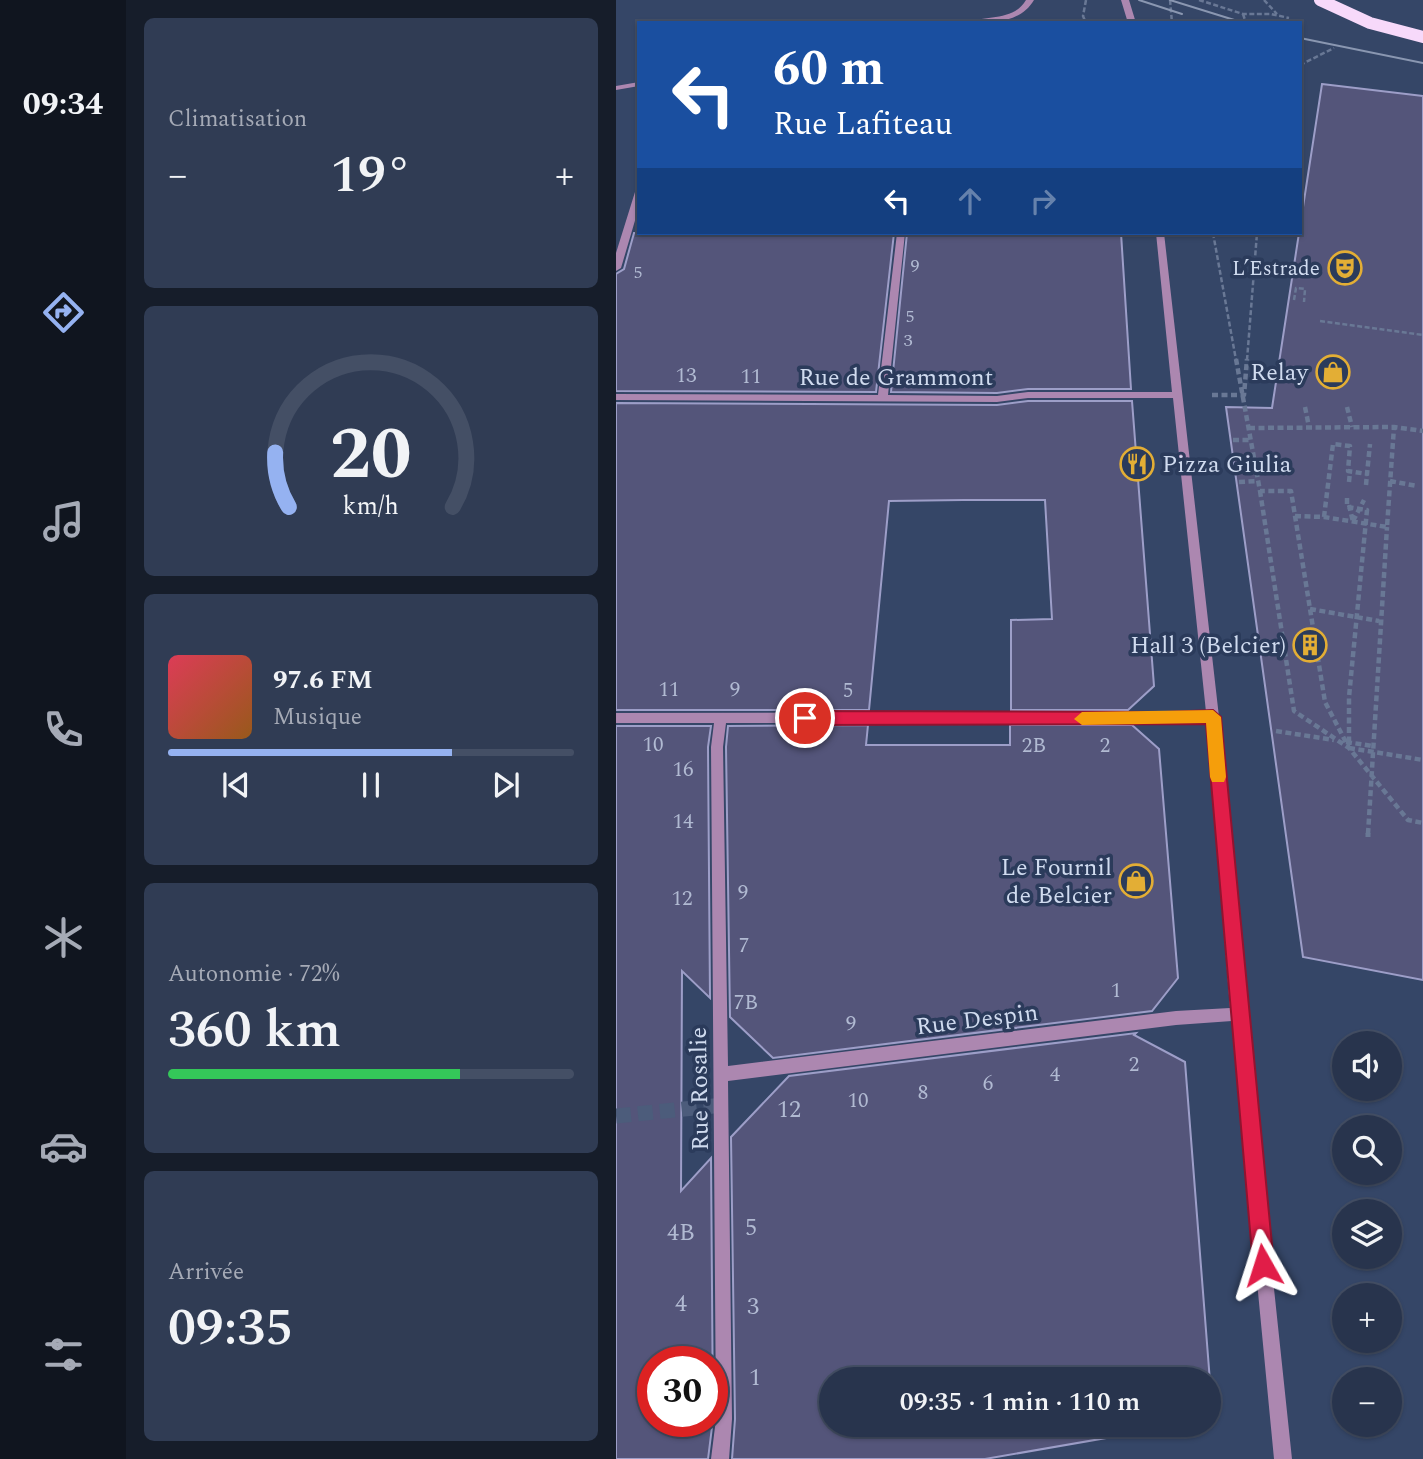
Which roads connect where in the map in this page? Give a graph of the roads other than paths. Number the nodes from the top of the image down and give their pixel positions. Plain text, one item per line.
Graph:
1 (1030, 0) edge
2 (1125, 0) edge
3 (1320, 0) edge
4 (980, 21) edge
5 (1131, 21) edge
6 (1423, 37) edge
7 (637, 84) edge
8 (616, 88) edge
9 (637, 199) edge
10 (901, 235) edge
11 (1160, 235) edge
12 (616, 268) edge
13 (1176, 395) junction
14 (616, 397) edge
15 (883, 399) junction
16 (1213, 717) junction
17 (616, 718) edge
18 (721, 718) junction
19 (1238, 1014) junction
20 (722, 1074) junction
21 (720, 1459) edge
22 (1283, 1459) edge

1 - 4 street
2 - 5 street
3 - 6 main road, bridge
7 - 8 street
9 - 12 street
10 - 15 street
11 - 13 street
13 - 15 street, Rue de Grammont
13 - 16 street
14 - 15 street, Rue de Grammont
16 - 18 street
16 - 19 street
17 - 18 street
18 - 20 street, Rue Rosalie
19 - 20 street, Rue Despin
19 - 22 street
20 - 21 street, Rue Rosalie

